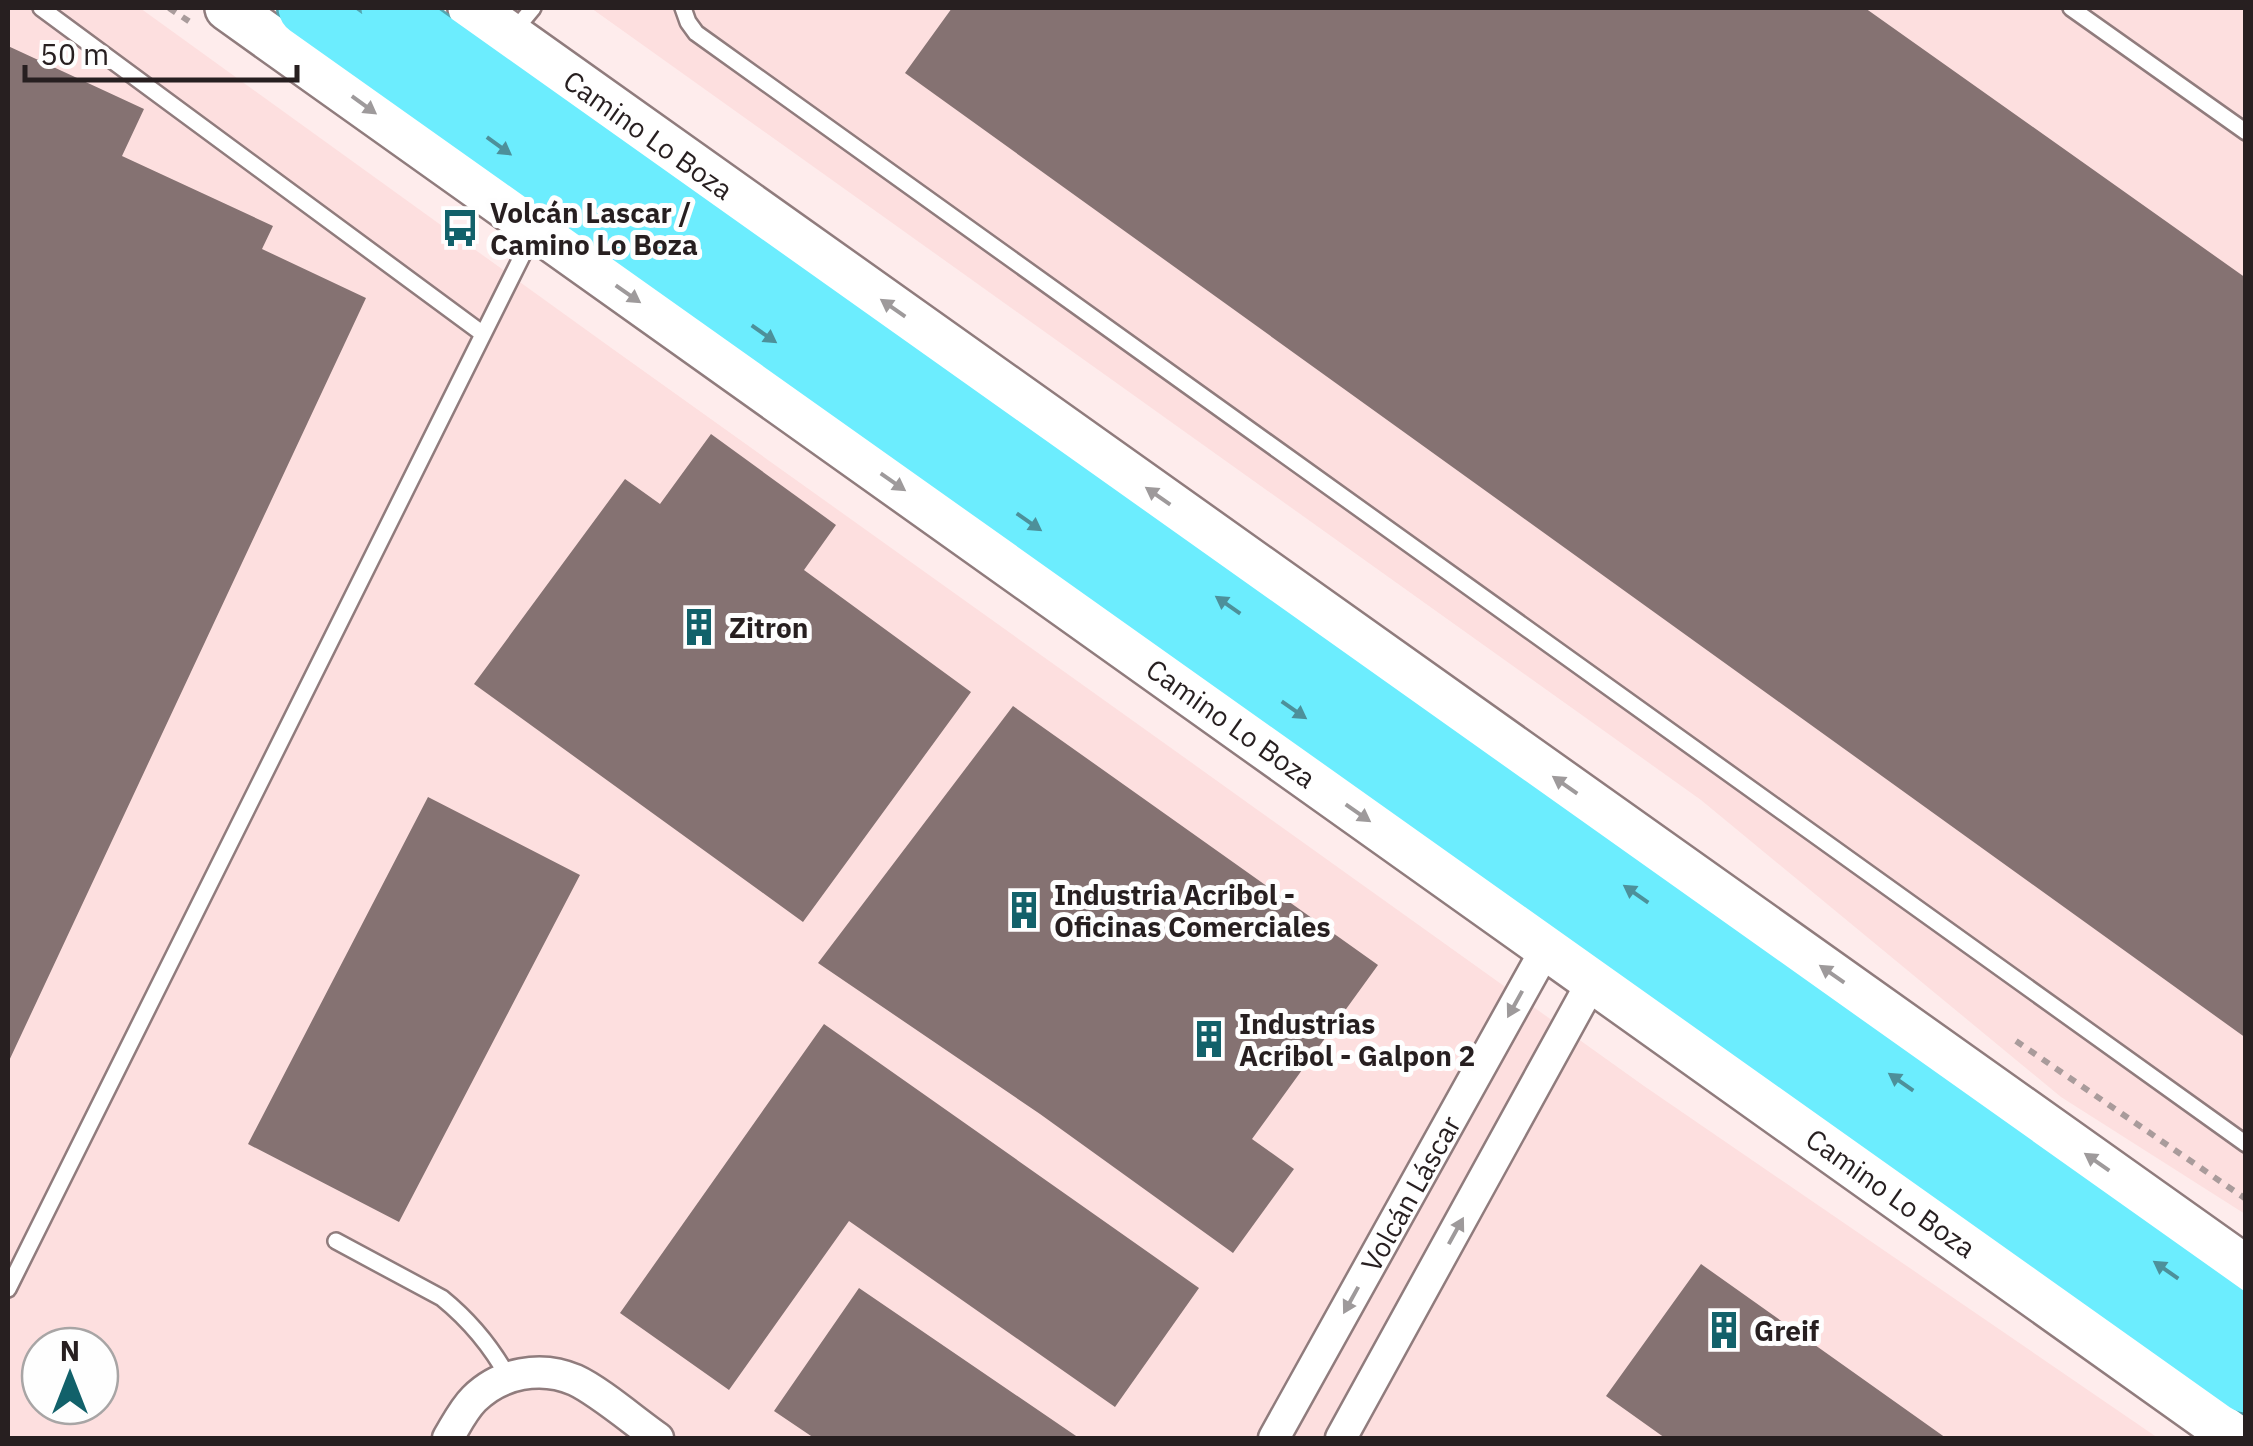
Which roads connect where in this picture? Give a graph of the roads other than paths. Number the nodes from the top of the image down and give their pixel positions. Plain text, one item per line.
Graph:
1 (40, 8) edge
2 (228, 8) edge
3 (306, 8) edge
4 (389, 8) edge
5 (471, 8) edge
6 (682, 8) edge
7 (2071, 8) edge
8 (522, 22) edge
9 (2246, 132) edge
10 (536, 228) junction
11 (483, 334) junction
12 (1547, 947) junction
13 (1593, 980) junction
14 (2246, 1144) edge
15 (336, 1242) dead end
16 (2246, 1269) edge
17 (8, 1289) edge
18 (2246, 1326) edge
19 (508, 1377) junction
20 (2246, 1385) edge
21 (448, 1438) edge
22 (658, 1438) edge
23 (1274, 1438) edge
24 (1341, 1438) edge
25 (2236, 1438) edge

1 - 11 lane
2 -> 10 street, Camino Lo Boza
3 -> 20 highway
18 -> 4 highway
5 - 8 street, Camino Lo Boza
6 - 14 lane
7 - 9 lane
16 -> 8 street, Camino Lo Boza
10 - 11 lane
10 -> 12 street, Camino Lo Boza
11 - 17 lane
12 - 13 street, Camino Lo Boza
12 -> 23 street, Volcán Láscar
24 -> 13 street
13 - 25 street, Camino Lo Boza
15 - 19 lane
19 - 21 street
19 - 22 street

